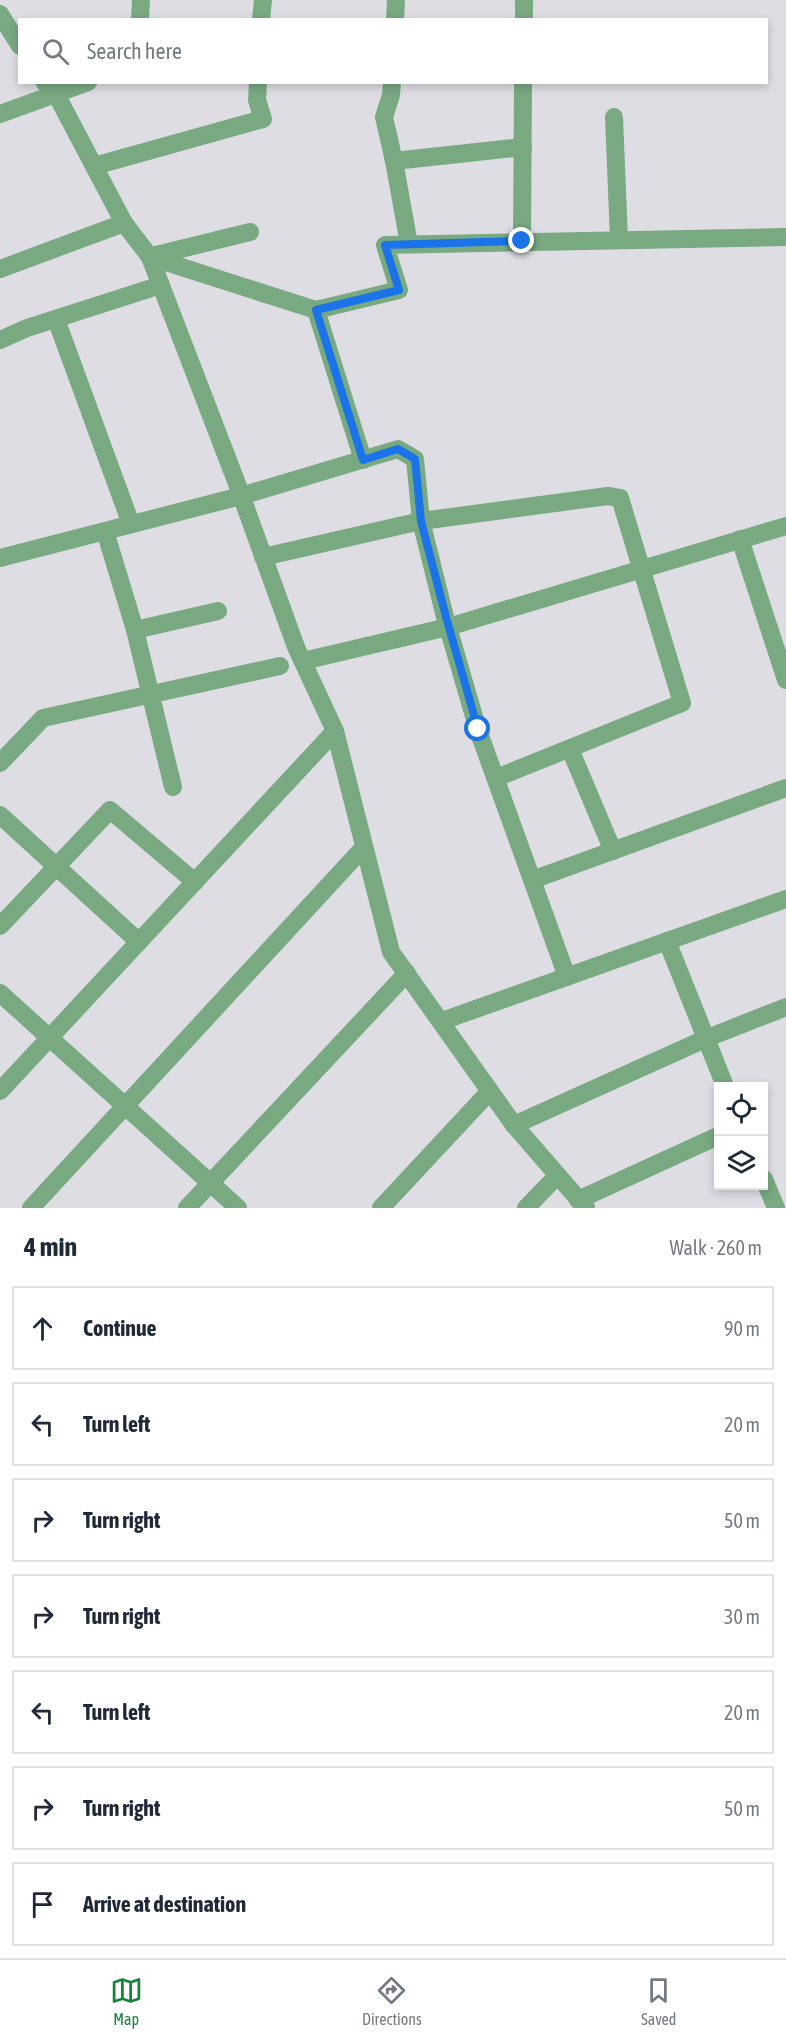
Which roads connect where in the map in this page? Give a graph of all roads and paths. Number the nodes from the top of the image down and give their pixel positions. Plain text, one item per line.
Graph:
1 (141, 0) edge
2 (262, 0) edge
3 (396, 0) edge
4 (524, 0) edge
5 (0, 14) edge
6 (140, 18) edge
7 (261, 18) edge
8 (395, 18) edge
9 (524, 18) edge
10 (18, 43) edge
11 (75, 84) edge
12 (258, 84) edge
13 (392, 84) edge
14 (523, 84) edge
15 (50, 88) edge
16 (0, 114) edge
17 (614, 117) dead end
18 (523, 147) junction
19 (394, 161) junction
20 (94, 166) junction
21 (124, 223) junction
22 (250, 232) dead end
23 (786, 237) edge
24 (619, 240) junction
25 (522, 241) junction
26 (409, 244) junction
27 (150, 257) junction
28 (0, 269) edge
29 (161, 285) junction
30 (316, 310) junction
31 (56, 319) junction
32 (0, 340) edge
33 (363, 460) junction
34 (241, 496) junction
35 (421, 521) junction
36 (131, 524) junction
37 (786, 526) edge
38 (105, 531) junction
39 (740, 540) junction
40 (264, 557) junction
41 (0, 558) edge
42 (641, 569) junction
43 (218, 611) dead end
44 (448, 627) junction
45 (135, 630) junction
46 (303, 661) junction
47 (280, 666) dead end
48 (786, 680) edge
49 (151, 694) junction
50 (335, 731) junction
51 (570, 749) junction
52 (0, 763) edge
53 (496, 778) junction
54 (173, 787) dead end
55 (786, 788) edge
56 (0, 815) edge
57 (364, 847) junction
58 (613, 851) junction
59 (57, 867) junction
60 (532, 880) junction
61 (195, 882) junction
62 (786, 898) edge
63 (0, 926) edge
64 (667, 941) junction
65 (139, 942) junction
66 (406, 973) junction
67 (567, 977) junction
68 (0, 993) edge
69 (786, 1007) edge
70 (442, 1021) junction
71 (49, 1038) junction
72 (705, 1039) junction
73 (723, 1082) edge
74 (490, 1090) junction
75 (0, 1091) edge
76 (125, 1106) junction
77 (514, 1125) junction
78 (714, 1138) edge
79 (557, 1176) junction
80 (210, 1183) junction
81 (768, 1189) edge
82 (582, 1204) edge
83 (32, 1208) edge
84 (187, 1208) edge
85 (238, 1208) edge
86 (381, 1208) edge
87 (526, 1208) edge
88 (776, 1208) edge

1 - 6 street
2 - 7 street
3 - 8 street
4 - 9 street
5 - 10 street
11 - 15 street
12 - 20 street
13 - 19 street
14 - 18 street
15 - 16 street
15 - 20 street
17 - 24 street
18 - 19 street
18 - 25 street
19 - 26 street
20 - 21 street
21 - 27 street
21 - 28 street
22 - 27 street
23 - 24 street
24 - 25 street
25 - 26 street
26 - 30 street
27 - 29 street
27 - 30 street
29 - 31 street
29 - 34 street
30 - 33 street
31 - 32 street
31 - 36 street
33 - 34 street
33 - 35 street
34 - 36 street
34 - 40 street
35 - 40 street
35 - 42 street
35 - 44 street
36 - 38 street
37 - 39 street
38 - 41 street
38 - 45 street
39 - 42 street
39 - 48 street
40 - 46 street
42 - 44 street
42 - 51 street
43 - 45 street
44 - 46 street
44 - 53 street
45 - 49 street
46 - 50 street
47 - 49 street
49 - 52 street
49 - 54 street
50 - 57 street
50 - 61 street
51 - 53 street
51 - 58 street
53 - 60 street
55 - 58 street
56 - 59 street
57 - 66 street
57 - 76 street
58 - 60 street
59 - 61 street
59 - 63 street
59 - 65 street
60 - 67 street
61 - 65 street
62 - 64 street
64 - 67 street
64 - 72 street
65 - 71 street
66 - 70 street
66 - 80 street
67 - 70 street
68 - 71 street
69 - 72 street
70 - 74 street
71 - 75 street
71 - 76 street
72 - 73 street
72 - 77 street
74 - 77 street
74 - 86 street
76 - 80 street
76 - 83 street
77 - 79 street
78 - 82 street
79 - 82 street
79 - 87 street
80 - 84 street
80 - 85 street
81 - 88 street

